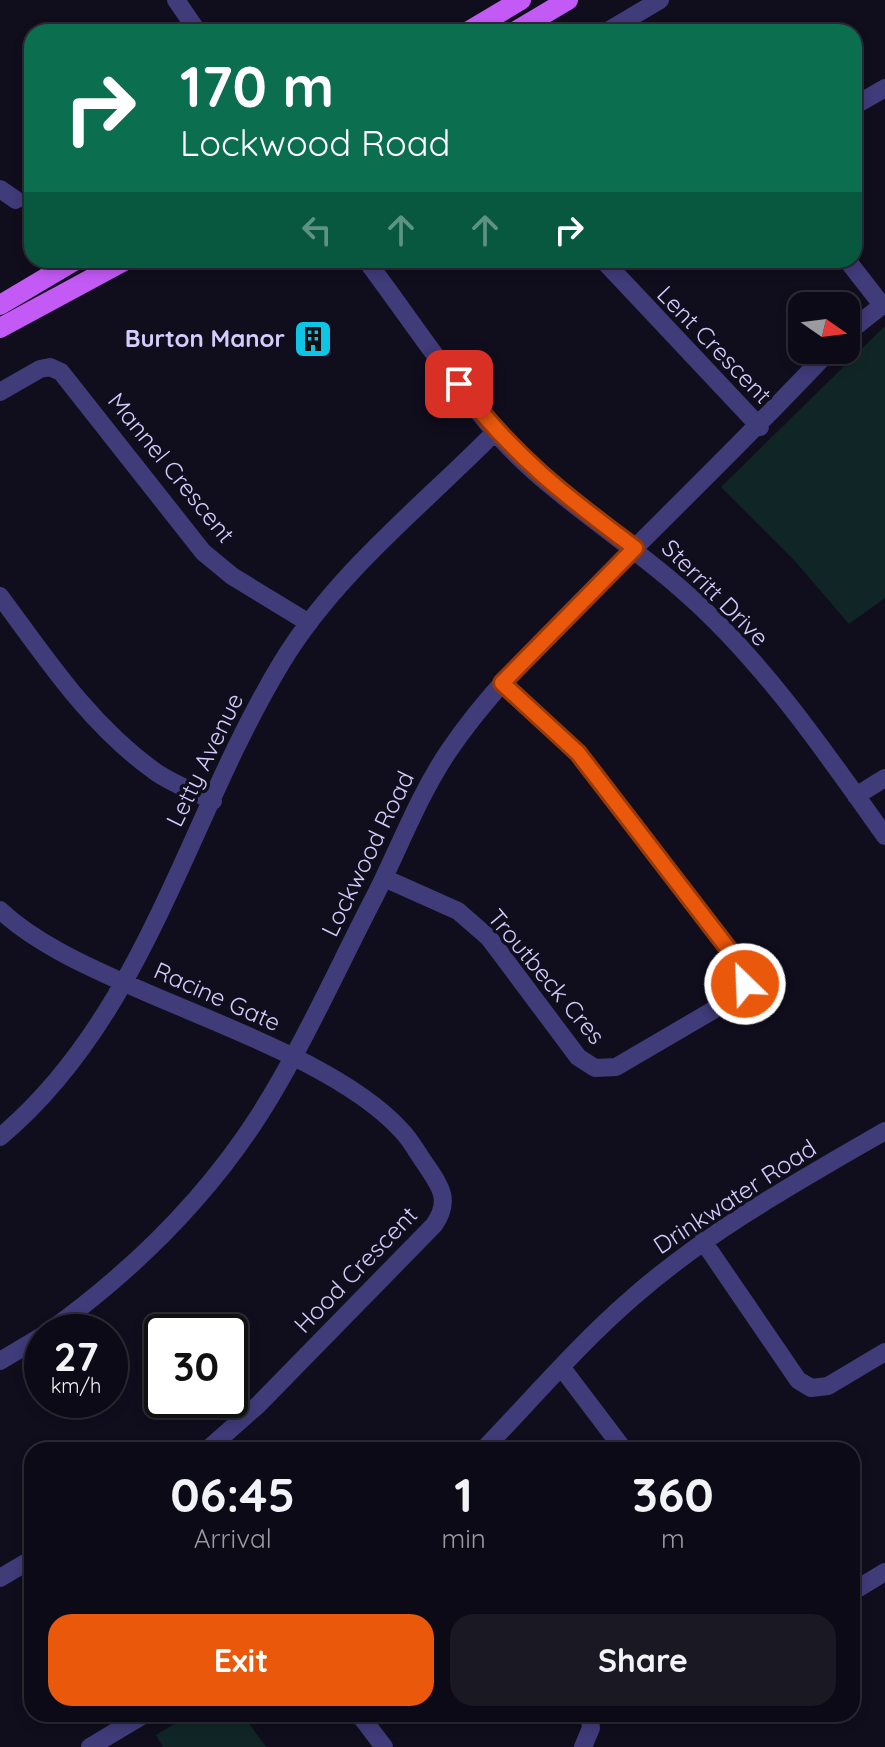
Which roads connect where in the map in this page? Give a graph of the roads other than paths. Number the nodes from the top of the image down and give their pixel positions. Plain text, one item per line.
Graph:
1 (176, 0) edge
2 (521, 0) edge
3 (568, 0) edge
4 (660, 0) edge
5 (192, 24) edge
6 (480, 24) edge
7 (528, 24) edge
8 (620, 24) edge
9 (885, 88) edge
10 (862, 101) edge
11 (0, 189) edge
12 (16, 200) dead end
13 (62, 268) edge
14 (111, 268) edge
15 (372, 268) edge
16 (611, 268) edge
17 (854, 268) edge
18 (884, 304) edge
19 (0, 305) edge
20 (860, 323) edge
21 (0, 328) edge
22 (817, 364) edge
23 (0, 392) edge
24 (760, 427) junction
25 (495, 432) junction
26 (635, 548) junction
27 (0, 596) edge
28 (309, 623) junction
29 (502, 683) junction
30 (885, 778) edge
31 (856, 796) junction
32 (213, 801) junction
33 (885, 836) edge
34 (384, 878) junction
35 (0, 910) edge
36 (123, 983) junction
37 (292, 1056) junction
38 (885, 1131) edge
39 (0, 1137) edge
40 (703, 1241) junction
41 (71, 1314) edge
42 (24, 1347) edge
43 (885, 1352) edge
44 (0, 1361) edge
45 (562, 1368) junction
46 (217, 1442) edge
47 (491, 1442) edge
48 (618, 1442) edge
49 (24, 1564) edge
50 (885, 1572) edge
51 (0, 1578) edge
52 (860, 1587) edge
53 (132, 1722) edge
54 (365, 1722) edge
55 (590, 1722) edge
56 (90, 1747) edge
57 (384, 1747) edge
58 (583, 1747) edge

1 - 5 street
2 - 6 main road
3 - 7 main road
4 - 8 street
9 - 10 street
11 - 12 street
13 - 19 main road
14 - 21 main road
15 - 25 street, Sterritt Drive
16 - 24 street, Lent Crescent
17 - 18 street
18 - 20 street
22 - 24 street, Lockwood Road
23 - 28 street, Mannel Crescent
24 - 26 street, Lockwood Road
25 - 26 street, Sterritt Drive
25 - 28 street, Letty Avenue
26 - 29 street, Lockwood Road
26 - 31 street, Sterritt Drive
27 - 32 street
28 - 32 street, Letty Avenue
29 - 34 street, Lockwood Road
29 - 34 street, Troutbeck Cres
30 - 31 street
31 - 33 street, Sterritt Drive
32 - 36 street, Letty Avenue
34 - 37 street, Lockwood Road
35 - 36 street, Racine Gate
36 - 37 street, Racine Gate
36 - 39 street, Letty Avenue
37 - 41 street, Lockwood Road
37 - 46 street, Hood Crescent
38 - 40 street, Drinkwater Road
40 - 43 street
40 - 45 street, Drinkwater Road
42 - 44 street
45 - 47 street, Drinkwater Road
45 - 48 street
49 - 51 street
50 - 52 street
53 - 56 street
54 - 57 street
55 - 58 street

